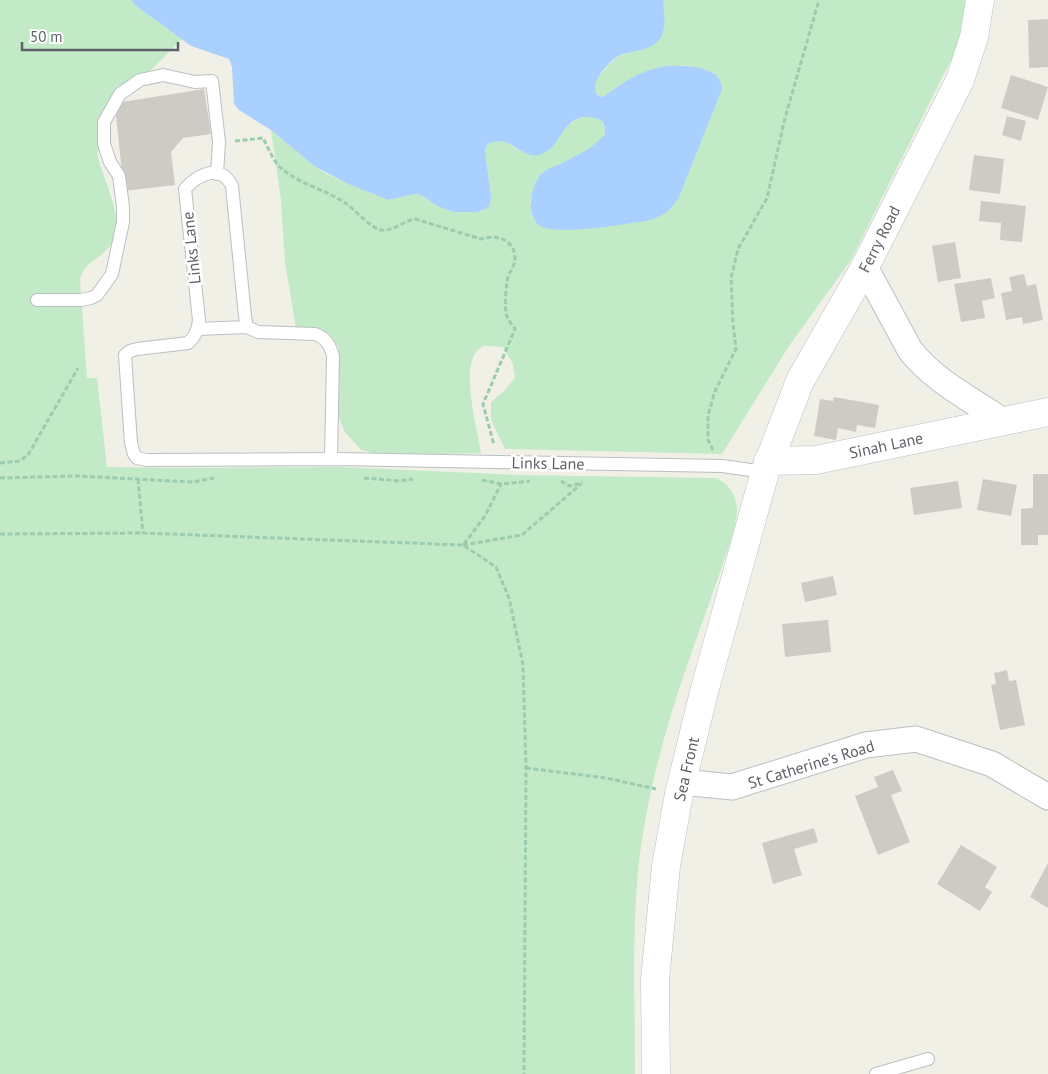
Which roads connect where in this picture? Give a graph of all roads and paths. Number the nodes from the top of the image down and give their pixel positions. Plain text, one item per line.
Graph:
1 (820, 0) edge
2 (980, 0) edge
3 (220, 142) junction
4 (217, 174) junction
5 (865, 267) junction
6 (36, 300) dead end
7 (247, 327) junction
8 (198, 329) junction
9 (78, 368) dead end
10 (1048, 412) edge
11 (1003, 421) junction
12 (331, 459) junction
13 (501, 462) junction
14 (0, 463) edge
15 (592, 464) junction
16 (722, 466) junction
17 (766, 466) junction
18 (218, 477) dead end
19 (0, 478) edge
20 (360, 478) dead end
21 (417, 478) dead end
22 (556, 478) dead end
23 (138, 479) junction
24 (478, 479) dead end
25 (538, 480) dead end
26 (583, 483) junction
27 (502, 484) junction
28 (143, 532) junction
29 (0, 534) edge
30 (463, 545) junction
31 (526, 768) junction
32 (681, 788) junction
33 (1048, 797) edge
34 (928, 1059) dead end
35 (524, 1074) edge
36 (656, 1074) edge
37 (876, 1074) edge

1 - 16 path
2 - 5 street, Ferry Road
3 - 4 lane
3 - 6 lane
3 - 13 path
4 - 7 lane
4 - 8 lane, Links Lane
5 - 11 street
5 - 17 street, Ferry Road
7 - 8 lane
7 - 12 lane
8 - 12 lane, Links Lane
9 - 14 path
10 - 11 street, Sinah Lane
11 - 17 street, Sinah Lane
12 - 13 lane, Links Lane
13 - 15 lane, Links Lane
15 - 16 lane, Links Lane
15 - 26 path
16 - 17 lane, Links Lane
17 - 32 street, Sea Front
18 - 23 path
19 - 23 path
20 - 21 path
22 - 26 path
23 - 28 path
24 - 27 path
25 - 27 path
26 - 30 path
27 - 30 path
28 - 29 path
28 - 30 path
30 - 31 path
31 - 32 path
31 - 35 path
32 - 33 street, St Catherine's Road
32 - 36 street, Sea Front
34 - 37 lane

